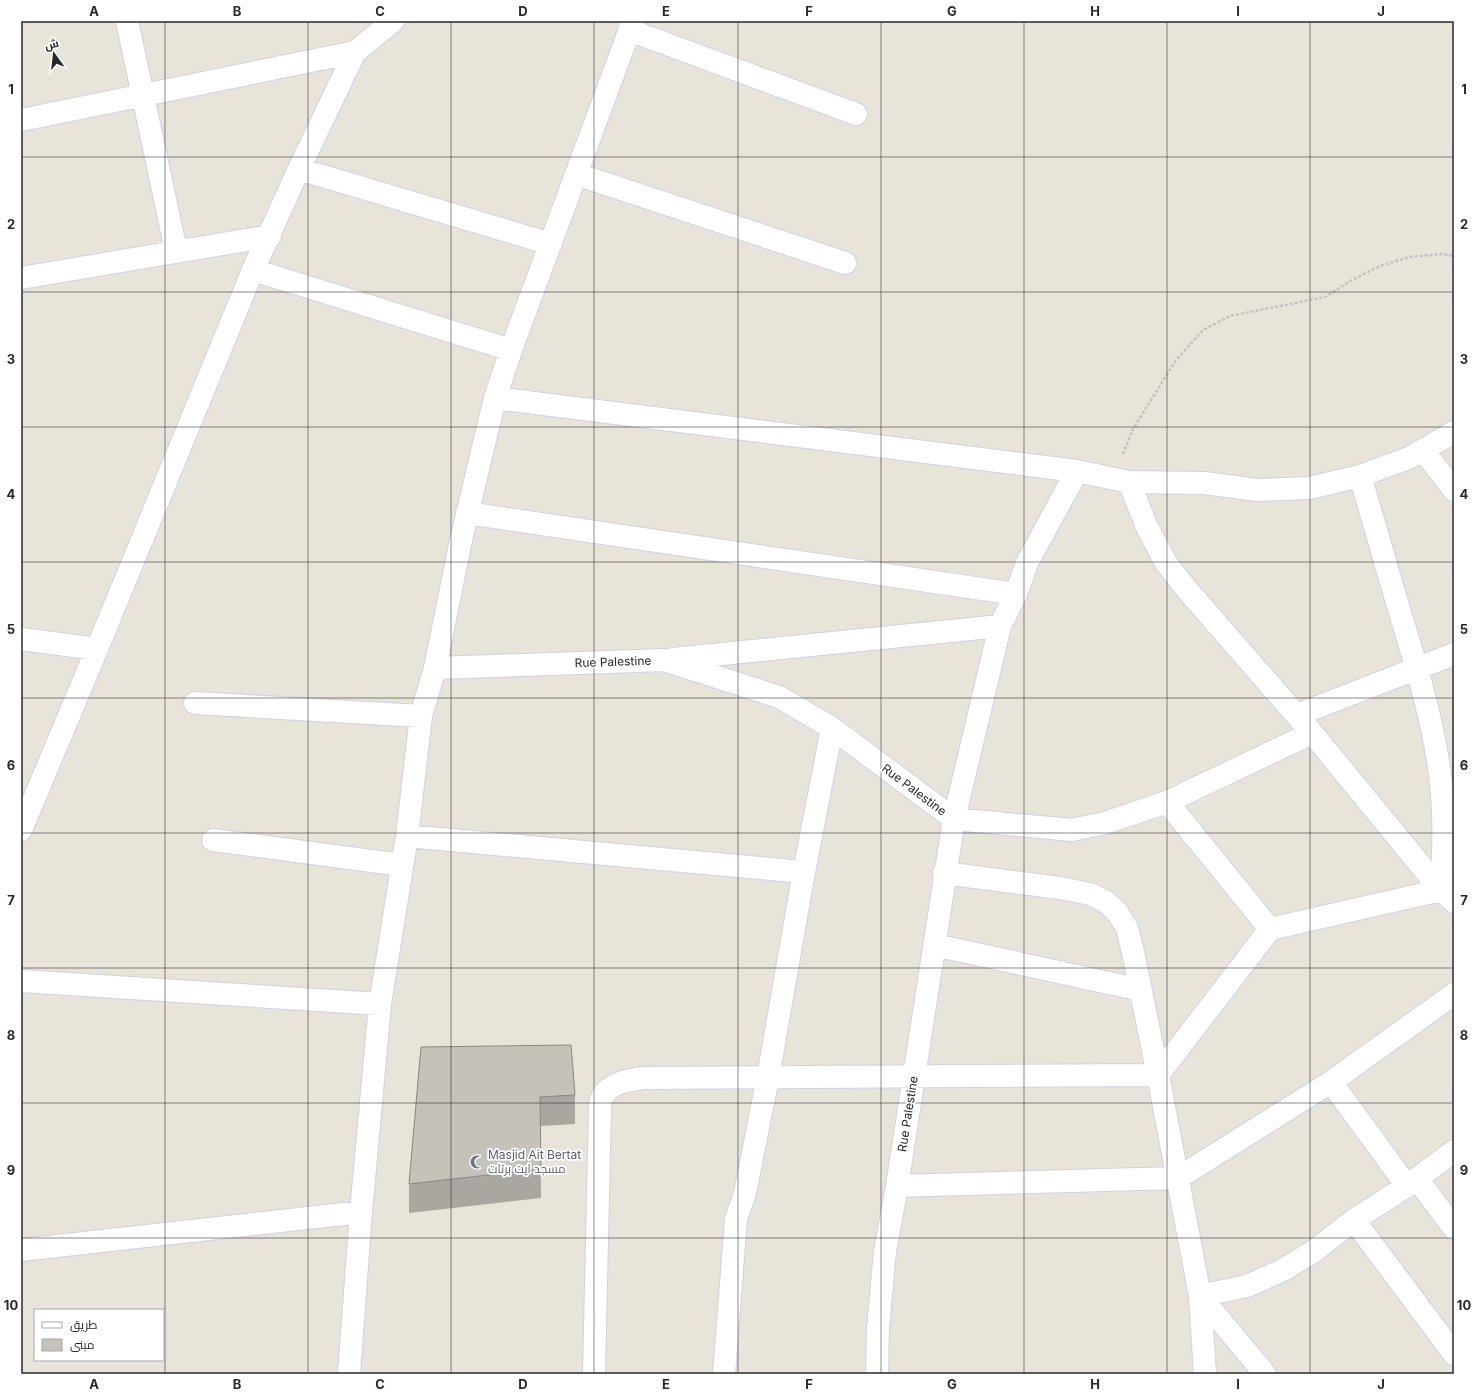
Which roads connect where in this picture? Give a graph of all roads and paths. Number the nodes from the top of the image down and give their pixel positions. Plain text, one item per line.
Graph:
1 (128, 21) edge
2 (393, 21) edge
3 (631, 26) edge
4 (355, 52) junction
5 (144, 95) junction
6 (856, 114) dead end
7 (21, 120) edge
8 (299, 169) junction
9 (576, 174) junction
10 (270, 236) junction
11 (551, 244) junction
12 (176, 251) junction
13 (1454, 256) edge
14 (845, 263) dead end
15 (253, 270) junction
16 (21, 278) edge
17 (511, 350) junction
18 (495, 398) junction
19 (1454, 432) edge
20 (1423, 450) junction
21 (1077, 471) junction
22 (1360, 476) junction
23 (1121, 480) junction
24 (1454, 490) edge
25 (467, 513) junction
26 (1016, 594) junction
27 (1000, 626) junction
28 (21, 638) edge
29 (97, 649) junction
30 (1454, 654) edge
31 (664, 660) junction
32 (1417, 667) junction
33 (435, 668) junction
34 (196, 703) dead end
35 (1297, 715) junction
36 (421, 716) junction
37 (832, 728) junction
38 (1312, 733) junction
39 (1167, 802) junction
40 (954, 819) junction
41 (21, 830) edge
42 (407, 836) junction
43 (213, 840) dead end
44 (402, 865) junction
45 (804, 872) junction
46 (944, 873) junction
47 (1447, 896) edge
48 (1270, 929) junction
49 (935, 945) junction
50 (21, 981) edge
51 (1141, 990) junction
52 (1454, 994) edge
53 (380, 1004) junction
54 (1158, 1075) junction
55 (914, 1076) junction
56 (768, 1077) junction
57 (1331, 1082) junction
58 (1454, 1151) edge
59 (1178, 1178) junction
60 (1412, 1182) junction
61 (897, 1186) junction
62 (360, 1212) junction
63 (1354, 1220) junction
64 (1454, 1228) edge
65 (21, 1250) edge
66 (1200, 1296) junction
67 (1454, 1354) edge
68 (349, 1374) edge
69 (594, 1374) edge
70 (724, 1374) edge
71 (877, 1374) edge
72 (1205, 1374) edge
73 (1265, 1374) edge

1 - 5 street
2 - 4 street
3 - 6 street
3 - 9 street
4 - 5 street
4 - 8 street
5 - 7 street
5 - 12 street
8 - 10 street
8 - 11 street
9 - 11 street
9 - 14 street
10 - 12 street
10 - 15 street
11 - 17 street
12 - 16 street
13 - 23 path
15 - 17 street
15 - 29 street
17 - 18 street
18 - 21 street
18 - 25 street
19 - 20 street
20 - 22 street
20 - 24 street
21 - 23 street
21 - 26 street
22 - 23 street
22 - 32 street
23 - 35 street
25 - 26 street
25 - 33 street
26 - 27 street
27 - 31 street
27 - 40 street
28 - 29 street
29 - 41 street
30 - 32 street
31 - 33 street, Rue Palestine
31 - 37 street, Rue Palestine
32 - 35 street
32 - 47 street
33 - 36 street
34 - 36 street
35 - 38 street
36 - 42 street
37 - 40 street, Rue Palestine
37 - 45 street
38 - 39 street
38 - 47 street
39 - 40 street
39 - 48 street
40 - 46 street, Rue Palestine
42 - 44 street
42 - 45 street
43 - 44 street
44 - 53 street
45 - 56 street
46 - 49 street, Rue Palestine
46 - 51 street
47 - 48 street
48 - 54 street
49 - 51 street
49 - 55 street, Rue Palestine
50 - 53 street
51 - 54 street
52 - 57 street
53 - 62 street
54 - 55 street
54 - 59 street
55 - 56 street
55 - 61 street, Rue Palestine
56 - 69 street
56 - 70 street
57 - 59 street
57 - 60 street
58 - 60 street
59 - 61 street
59 - 66 street
60 - 63 street
60 - 64 street
61 - 71 street, Rue Palestine
62 - 65 street
62 - 68 street
63 - 66 street
63 - 67 street
66 - 72 street
66 - 73 street

